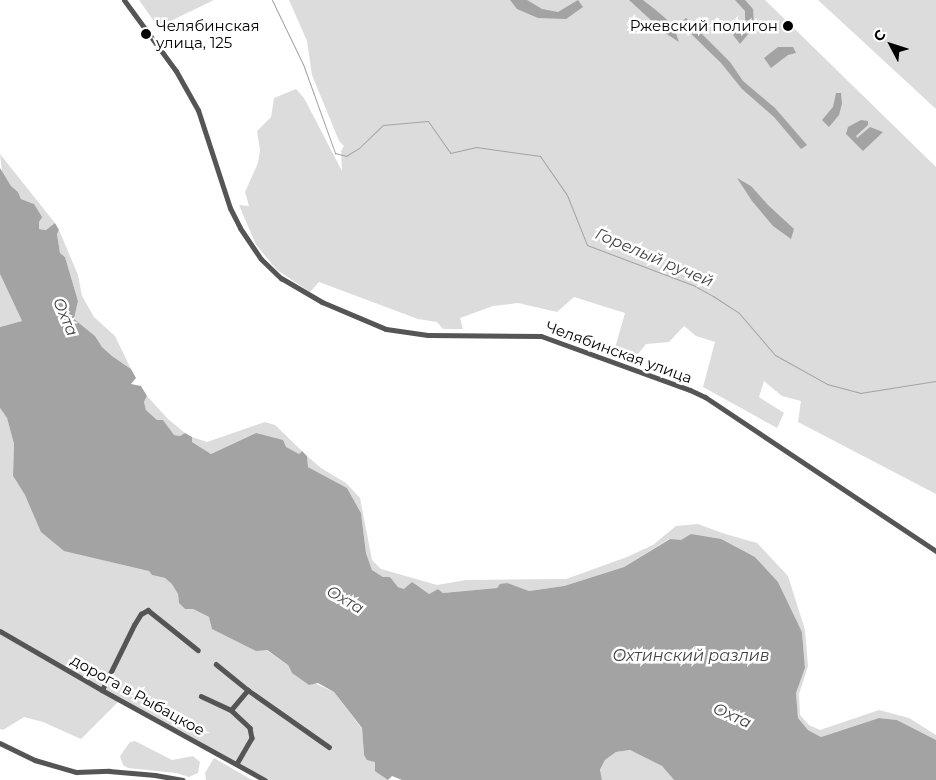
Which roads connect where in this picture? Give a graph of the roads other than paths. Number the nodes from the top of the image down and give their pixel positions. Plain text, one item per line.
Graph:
1 (124, 0) edge
2 (936, 550) edge
3 (0, 631) edge
4 (198, 650) dead end
5 (216, 664) dead end
6 (102, 690) junction
7 (248, 690) junction
8 (201, 696) dead end
9 (231, 710) junction
10 (0, 743) edge
11 (330, 747) dead end
12 (237, 764) junction
13 (183, 780) edge
14 (265, 780) edge

1 - 2 street, Челябинская улица
3 - 6 street, дорога в Рыбацкое
4 - 6 street
5 - 7 street
6 - 12 street, дорога в Рыбацкое
7 - 9 street
7 - 11 street
8 - 9 street
9 - 12 street
10 - 13 street
12 - 14 street, дорога в Рыбацкое

